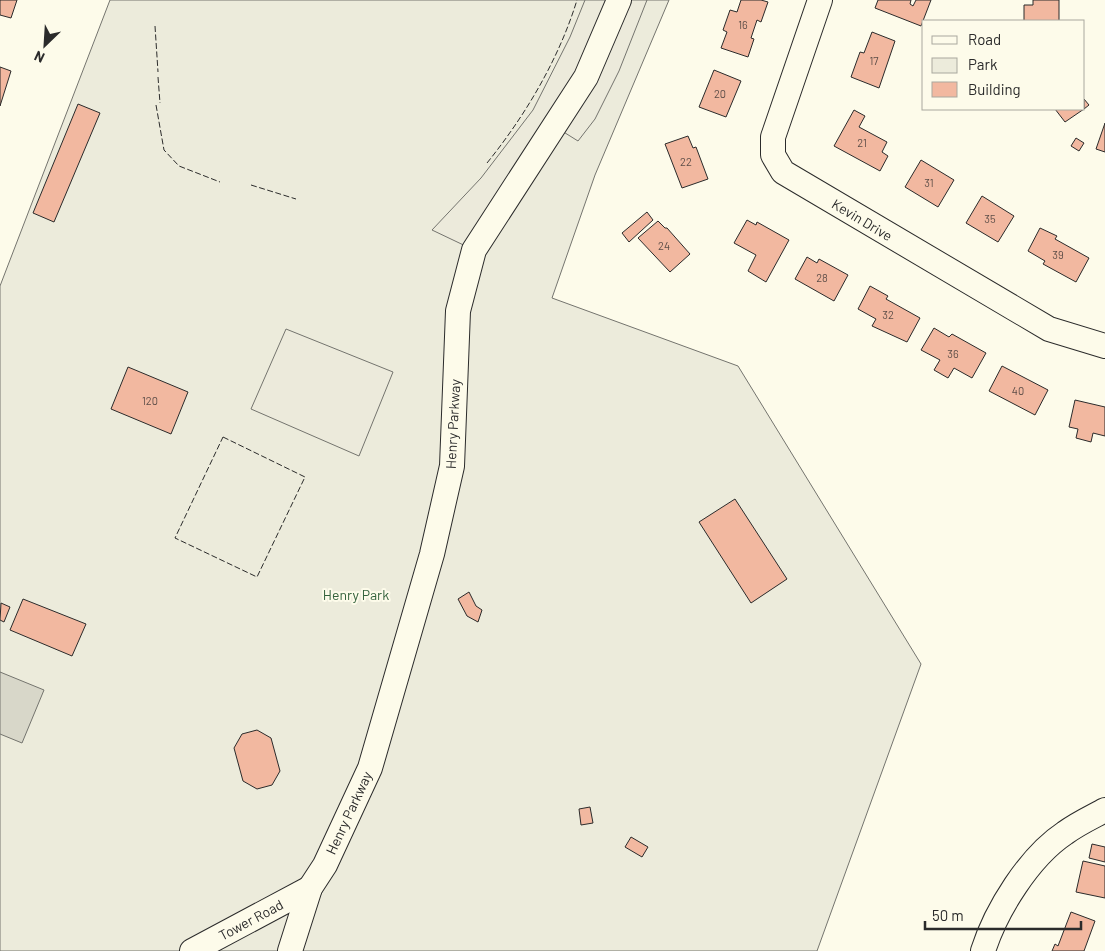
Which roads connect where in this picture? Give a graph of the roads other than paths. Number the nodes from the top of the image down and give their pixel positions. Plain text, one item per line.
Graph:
1 (619, 0) edge
2 (820, 0) edge
3 (1105, 346) edge
4 (1105, 810) edge
5 (310, 888) junction
6 (192, 951) edge
7 (290, 951) edge
8 (983, 951) edge

1 - 5 street, Henry Parkway
2 - 3 street, Kevin Drive
4 - 8 street
5 - 6 street, Tower Road
5 - 7 street, Henry Parkway

